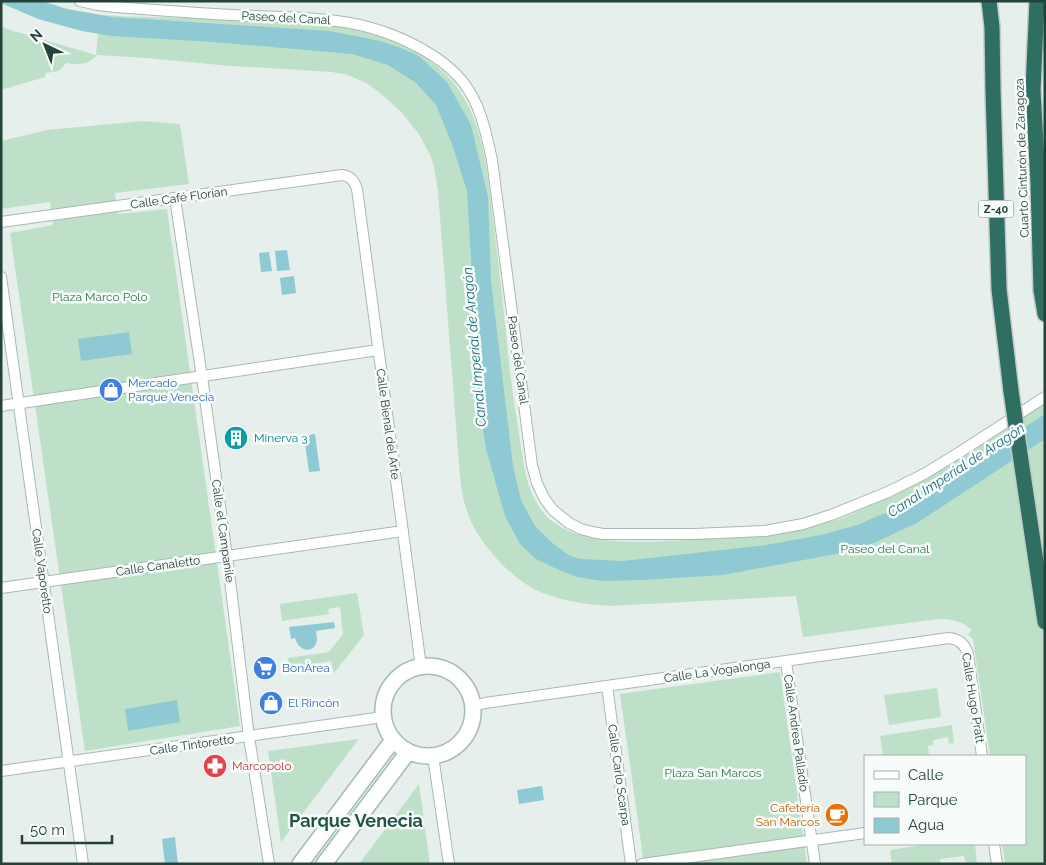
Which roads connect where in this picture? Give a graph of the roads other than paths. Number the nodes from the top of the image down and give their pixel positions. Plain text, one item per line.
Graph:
1 (80, 1) edge
2 (989, 1) edge
3 (995, 1) edge
4 (1037, 1) edge
5 (992, 26) junction
6 (1045, 42) edge
7 (354, 182) joint
8 (1038, 182) junction
9 (174, 198) junction
10 (1, 222) edge
11 (1, 278) edge
12 (1045, 314) edge
13 (378, 350) junction
14 (202, 377) junction
15 (1045, 397) edge
16 (19, 404) junction
17 (1, 406) edge
18 (404, 531) junction
19 (227, 556) junction
20 (44, 583) junction
21 (1, 588) edge
22 (1045, 622) edge
23 (960, 642) joint
24 (786, 662) junction
25 (421, 667) junction
26 (607, 686) junction
27 (472, 706) junction
28 (383, 717) junction
29 (249, 737) junction
30 (393, 740) junction
31 (408, 752) junction
32 (982, 755) edge
33 (433, 756) junction
34 (69, 762) junction
35 (1, 771) edge
36 (864, 833) edge
37 (811, 840) junction
38 (994, 845) edge
39 (84, 864) edge
40 (269, 864) edge
41 (300, 864) edge
42 (324, 864) edge
43 (449, 864) edge
44 (632, 864) edge
45 (642, 864) edge
46 (815, 864) edge
47 (997, 864) edge

1 - 15 street, Paseo del Canal
2 - 5 highway
3 - 5 highway, Z-40
4 - 8 highway, Cuarto Cinturón de Zaragoza
5 - 22 highway, Z-40, bridge
6 - 8 highway
7 - 9 street, Calle Café Florian
7 - 13 street, Calle Bienal del Arte
8 - 12 highway, Cuarto Cinturón de Zaragoza
9 - 10 street, Calle Café Florian
9 - 14 street, Calle el Campanile
11 - 16 street, Calle Vaporetto
13 - 14 street
13 - 18 street, Calle Bienal del Arte
14 - 16 street
14 - 19 street, Calle el Campanile
16 - 17 street
16 - 20 street, Calle Vaporetto
18 - 19 street, Calle Canaletto
18 - 25 street, Calle Bienal del Arte
19 - 20 street, Calle Canaletto
19 - 29 street, Calle el Campanile
20 - 21 street, Calle Canaletto
20 - 34 street, Calle Vaporetto
23 - 24 street, Calle La Vogalonga
23 - 32 street, Calle Hugo Pratt
24 - 26 street, Calle La Vogalonga
24 - 37 street, Calle Andrea Palladio
25 - 27 street
25 - 28 street
26 - 27 street, Calle La Vogalonga
26 - 44 street, Calle Carlo Scarpa
27 - 33 street
28 - 29 street, Calle Tintoretto
28 - 30 street
29 - 34 street, Calle Tintoretto
29 - 40 street, Calle el Campanile
30 - 31 street
30 - 41 street
31 - 33 street
31 - 42 street
33 - 43 street
34 - 35 street, Calle Tintoretto
34 - 39 street, Calle Vaporetto
36 - 37 street
37 - 45 street
37 - 46 street, Calle Andrea Palladio
38 - 47 street

